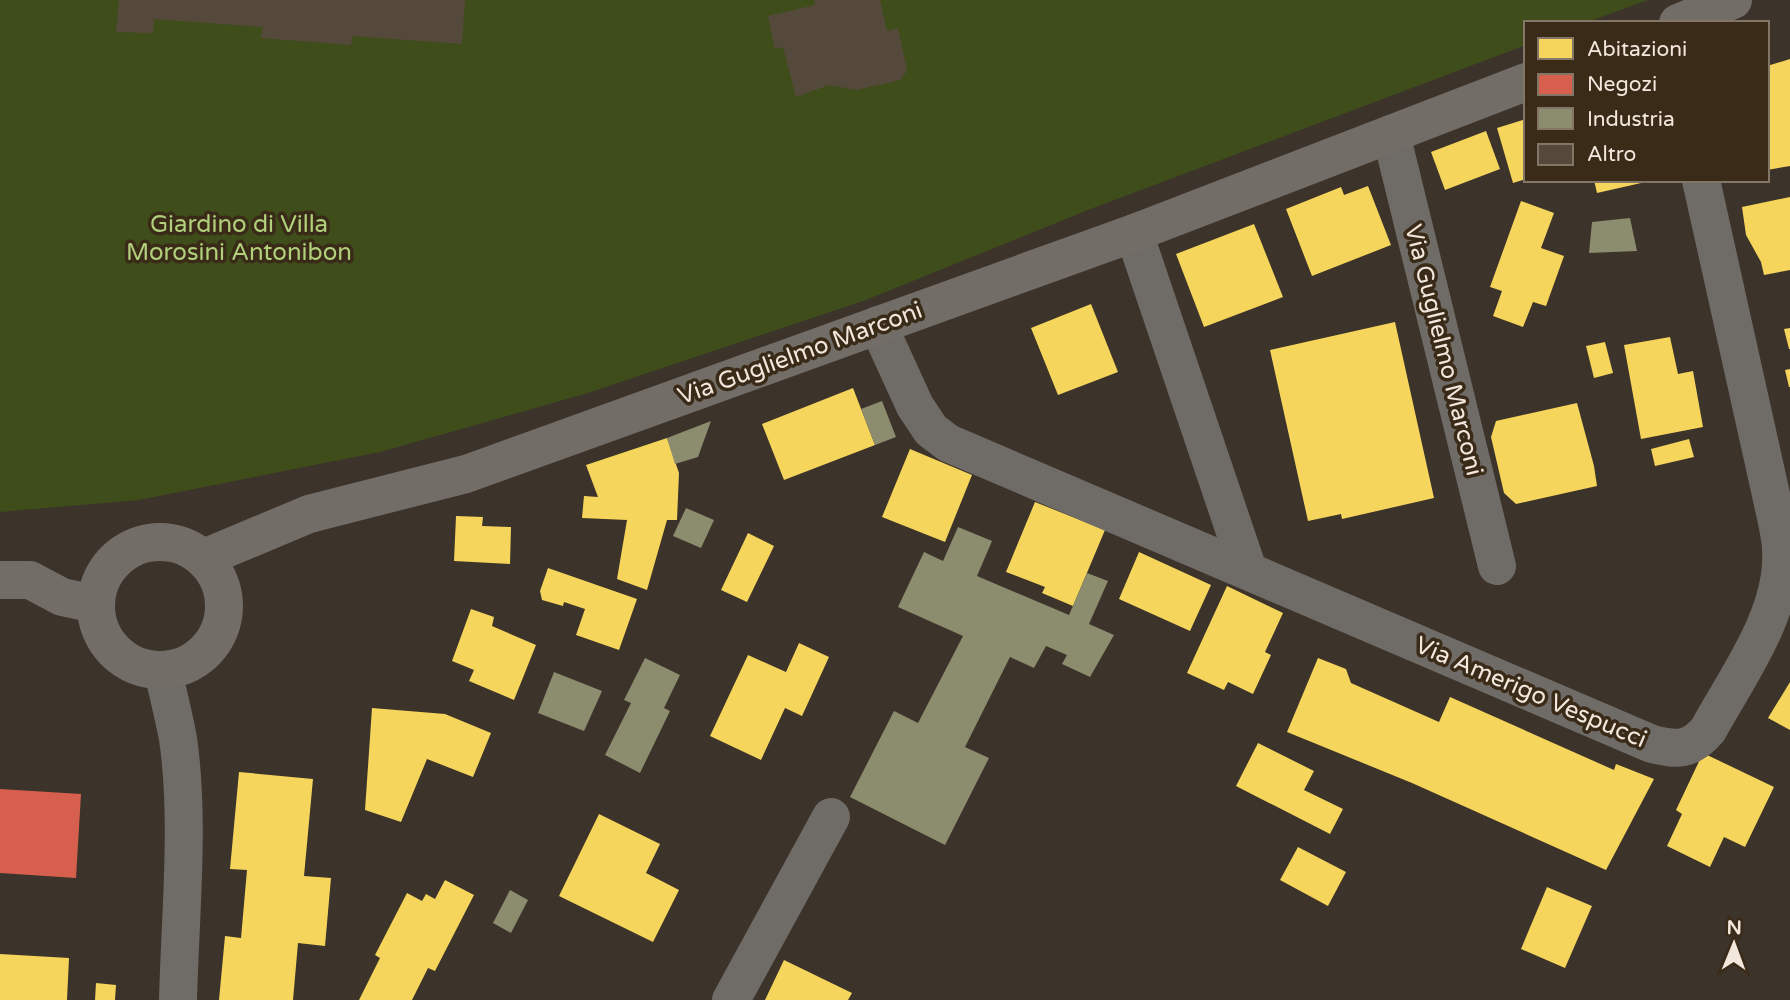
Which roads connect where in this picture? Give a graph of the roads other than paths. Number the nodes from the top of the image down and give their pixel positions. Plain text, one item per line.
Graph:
1 (1733, 0) edge
2 (1683, 21) edge
3 (1524, 83) edge
4 (1391, 134) junction
5 (1701, 182) edge
6 (1134, 233) junction
7 (877, 325) junction
8 (204, 558) junction
9 (1497, 566) dead end
10 (1248, 570) junction
11 (0, 580) edge
12 (95, 604) junction
13 (163, 671) junction
14 (831, 817) dead end
15 (178, 1000) edge
16 (731, 1000) edge

1 - 2 street
3 - 4 street, Via Guglielmo Marconi
4 - 6 street, Via Guglielmo Marconi
4 - 9 street, Via Guglielmo Marconi
5 - 10 street, Via Amerigo Vespucci
6 - 7 street, Via Guglielmo Marconi
6 - 10 street
7 - 8 street, Via Guglielmo Marconi
7 - 10 street, Via Amerigo Vespucci
8 - 12 street
8 - 13 street
11 - 12 street
12 - 13 street
13 - 15 street
14 - 16 street

